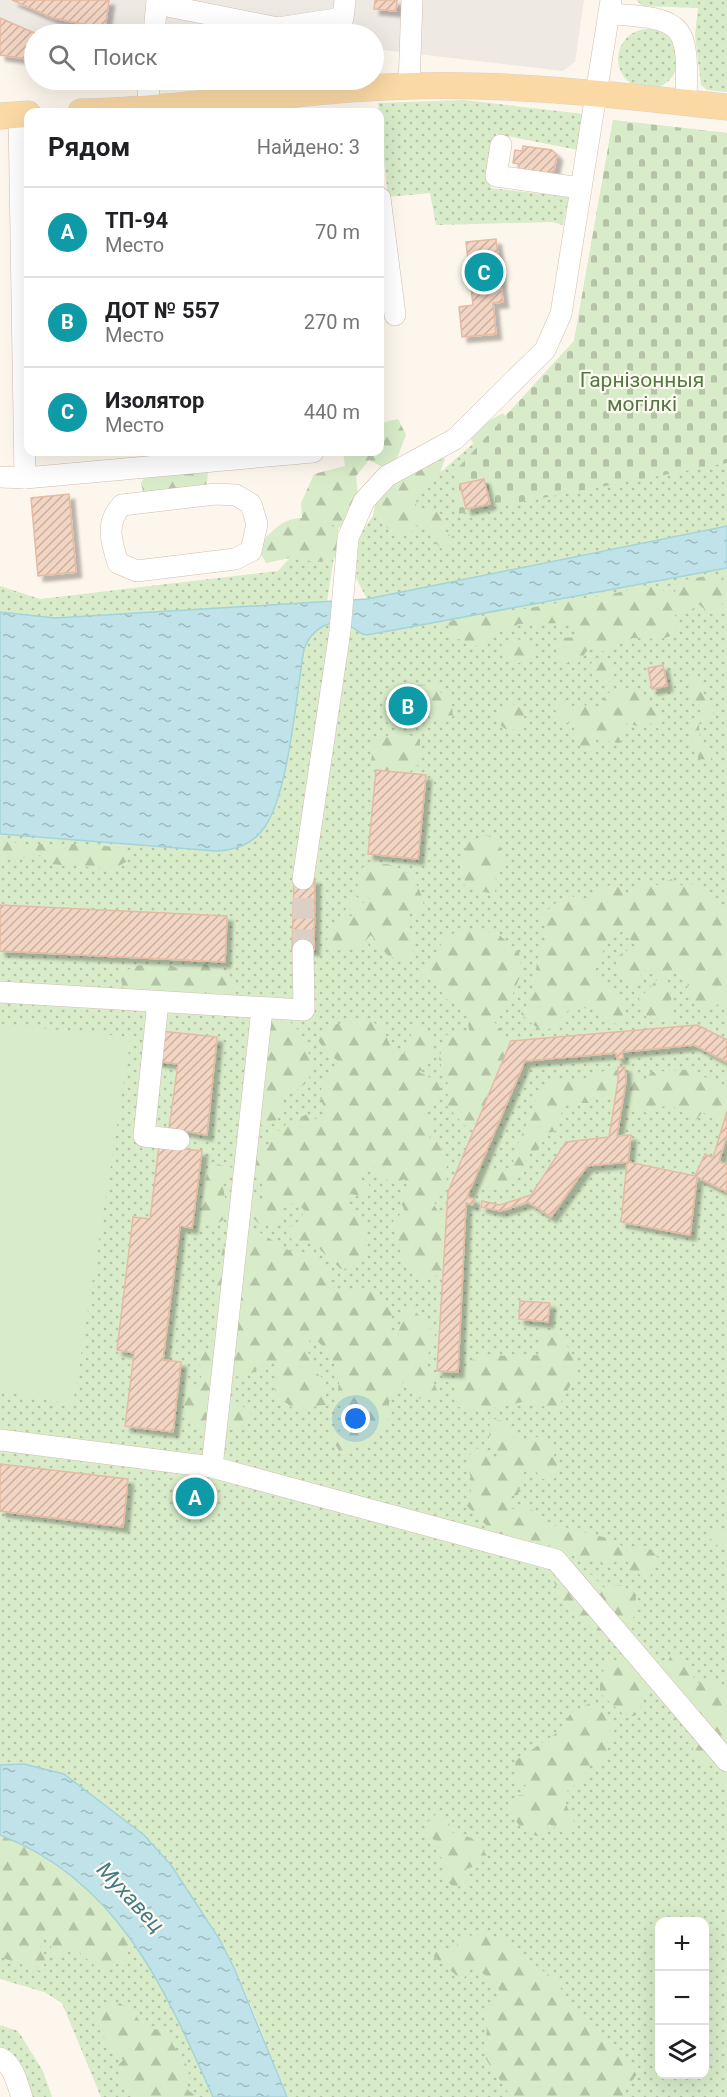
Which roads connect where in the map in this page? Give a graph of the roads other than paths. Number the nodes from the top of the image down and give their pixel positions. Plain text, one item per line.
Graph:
1 (345, 0) edge
2 (412, 0) edge
3 (157, 2) edge
4 (610, 7) edge
5 (155, 24) edge
6 (259, 24) edge
7 (304, 24) edge
8 (409, 86) junction
9 (384, 87) edge
10 (149, 90) edge
11 (337, 90) edge
12 (595, 92) junction
13 (686, 103) junction
14 (727, 107) edge
15 (148, 108) joint
16 (16, 115) edge
17 (501, 145) dead end
18 (580, 188) junction
19 (384, 229) edge
20 (395, 315) dead end
21 (24, 341) edge
22 (25, 456) edge
23 (252, 456) edge
24 (206, 459) edge
25 (0, 477) edge
26 (25, 478) junction
27 (216, 494) junction
28 (303, 879) tunnel mouth
29 (303, 950) tunnel mouth
30 (0, 992) edge
31 (158, 1002) junction
32 (262, 1009) junction
33 (179, 1140) dead end
34 (0, 1440) edge
35 (212, 1467) junction
36 (727, 1761) edge
37 (0, 2058) edge
38 (22, 2097) edge

1 - 7 street
2 - 8 street
3 - 5 street
3 - 6 street
4 - 12 street
4 - 13 street
8 - 9 main road
8 - 12 main road
10 - 15 street
11 - 15 main road
12 - 13 main road
12 - 18 street
13 - 14 main road
16 - 21 street
17 - 18 street
18 - 28 street
19 - 20 street
22 - 26 street
23 - 24 street
24 - 26 street
24 - 27 street
25 - 26 street
27 - 27 street
29 - 32 street
30 - 31 street
31 - 32 street
31 - 33 street
32 - 35 street
34 - 35 street
35 - 36 street
37 - 38 street

